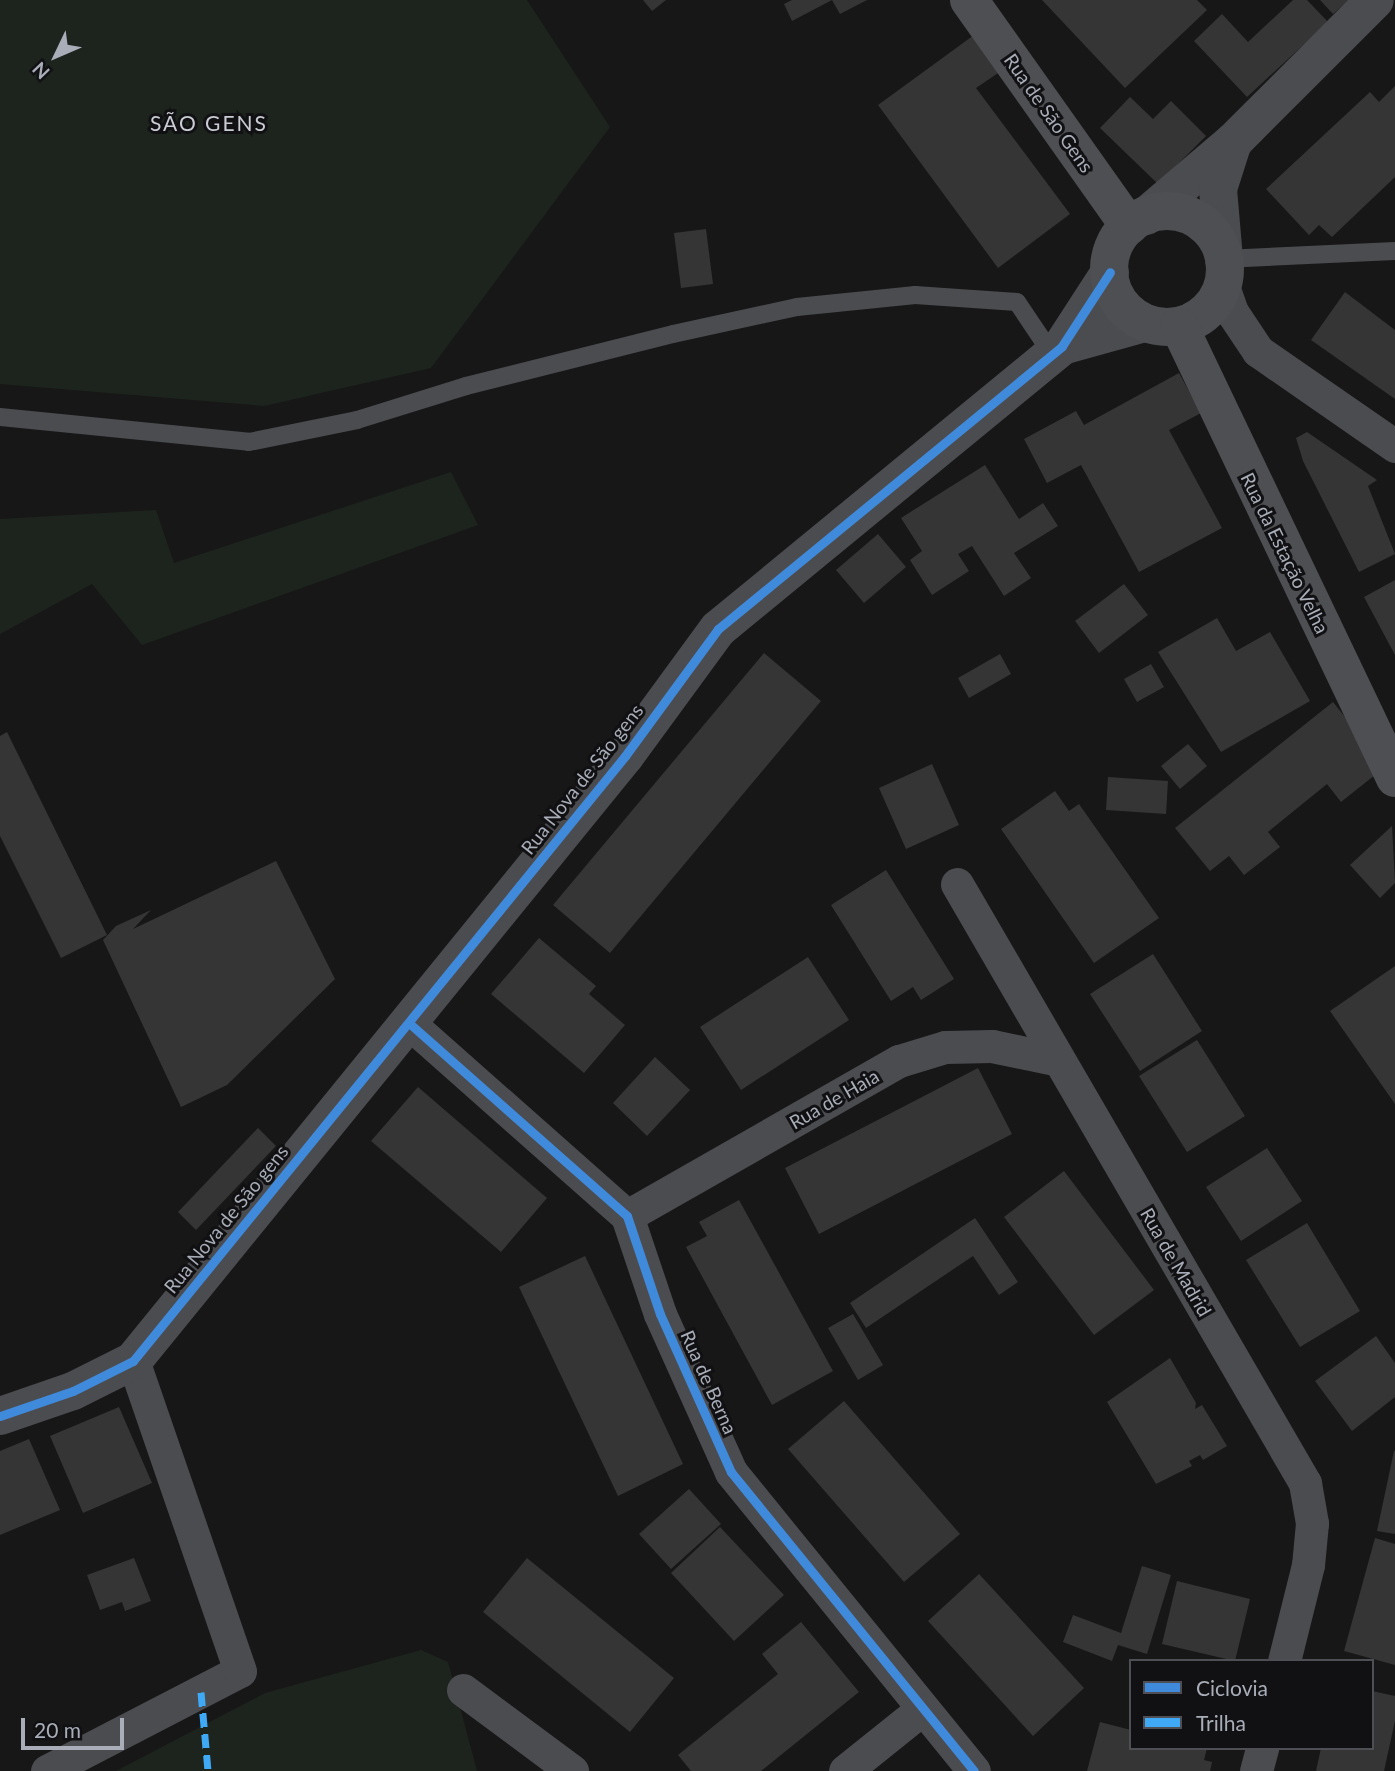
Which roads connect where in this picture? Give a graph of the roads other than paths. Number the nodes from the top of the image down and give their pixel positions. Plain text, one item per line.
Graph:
1 (969, 0) edge
2 (1376, 0) edge
3 (1234, 141) junction
4 (1137, 221) junction
5 (1395, 251) edge
6 (1110, 272) junction
7 (1224, 272) junction
8 (1162, 324) junction
9 (1057, 350) junction
10 (0, 417) edge
11 (1395, 446) edge
12 (1395, 778) edge
13 (957, 884) dead end
14 (409, 1023) junction
15 (1059, 1060) junction
16 (627, 1216) junction
17 (133, 1361) junction
18 (0, 1416) edge
19 (1284, 1659) edge
20 (463, 1690) dead end
21 (920, 1710) junction
22 (1261, 1750) edge
23 (47, 1771) edge
24 (572, 1771) edge
25 (845, 1771) edge
26 (974, 1771) edge
27 (1256, 1771) edge

1 - 4 main road, Rua de São Gens
2 - 3 street
3 - 4 street
3 - 7 street
4 - 6 main road
4 - 7 main road
5 - 7 lane
6 - 8 main road
6 - 9 street, Rua Nova de São gens
7 - 8 main road
7 - 11 street
8 - 9 street, Rua Nova de São gens
8 - 12 main road, Rua da Estação Velha
9 - 10 lane
9 - 14 street, Rua Nova de São gens
13 - 15 street, Rua de Madrid
14 - 16 street, Rua de Berna
14 - 17 street, Rua Nova de São gens
15 - 16 street, Rua de Haia
15 - 19 street, Rua de Madrid
16 - 21 street, Rua de Berna
17 - 18 street
17 - 23 street
20 - 24 street
21 - 25 street
21 - 26 street, Rua de Berna
22 - 27 street

